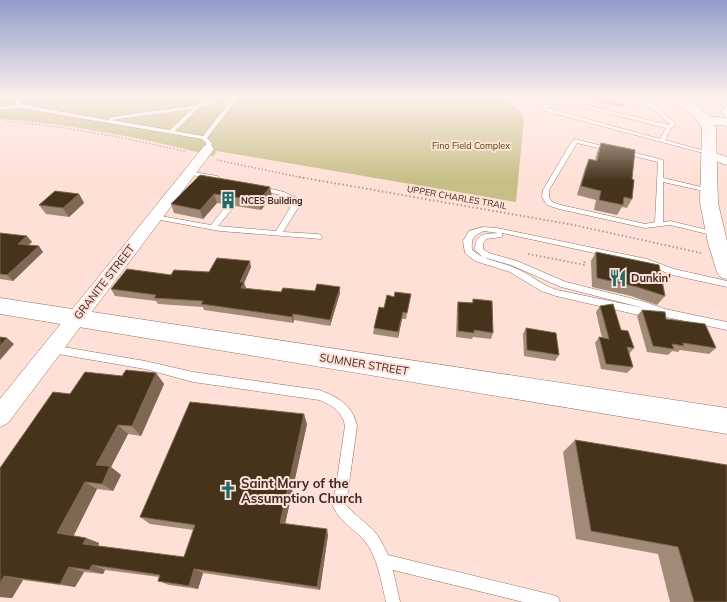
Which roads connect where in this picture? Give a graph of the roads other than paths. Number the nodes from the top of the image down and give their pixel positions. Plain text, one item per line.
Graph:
1 (131, 125) edge
2 (178, 125) edge
3 (221, 125) edge
4 (603, 125) edge
5 (662, 125) edge
6 (672, 125) edge
7 (707, 125) edge
8 (669, 127) junction
9 (171, 132) junction
10 (662, 141) junction
11 (209, 149) junction
12 (709, 154) junction
13 (727, 161) edge
14 (189, 173) junction
15 (660, 179) junction
16 (226, 180) edge
17 (248, 185) edge
18 (708, 190) junction
19 (228, 208) edge
20 (155, 217) junction
21 (659, 224) junction
22 (213, 228) junction
23 (278, 234) junction
24 (716, 234) junction
25 (318, 237) dead end
26 (672, 272) junction
27 (727, 272) edge
28 (727, 284) edge
29 (0, 306) edge
30 (666, 313) junction
31 (76, 318) junction
32 (727, 326) edge
33 (52, 349) junction
34 (0, 416) edge
35 (727, 421) edge
36 (383, 561) junction
37 (393, 602) edge
38 (553, 602) edge

1 - 9 lane
2 - 9 lane
3 - 11 lane
4 - 10 lane
5 - 8 lane
6 - 8 lane
7 - 12 street
8 - 10 lane
9 - 11 lane
10 - 12 lane
11 - 14 street, GRANITE STREET
12 - 13 street
12 - 18 street
14 - 16 lane
14 - 20 street, GRANITE STREET
15 - 18 lane
15 - 21 lane
15 - 21 lane
17 - 23 lane
18 - 24 street
19 - 22 lane
20 - 22 lane
20 - 31 street, GRANITE STREET
21 - 24 lane
22 - 23 lane
23 - 25 lane
24 - 27 street
26 - 28 lane
26 - 30 lane
26 - 30 lane
29 - 31 street, SUMNER STREET
30 - 32 lane
31 - 33 street, GRANITE STREET
31 - 35 street, SUMNER STREET
33 - 34 street, GRANITE STREET
33 - 36 lane
36 - 37 lane
36 - 38 lane

